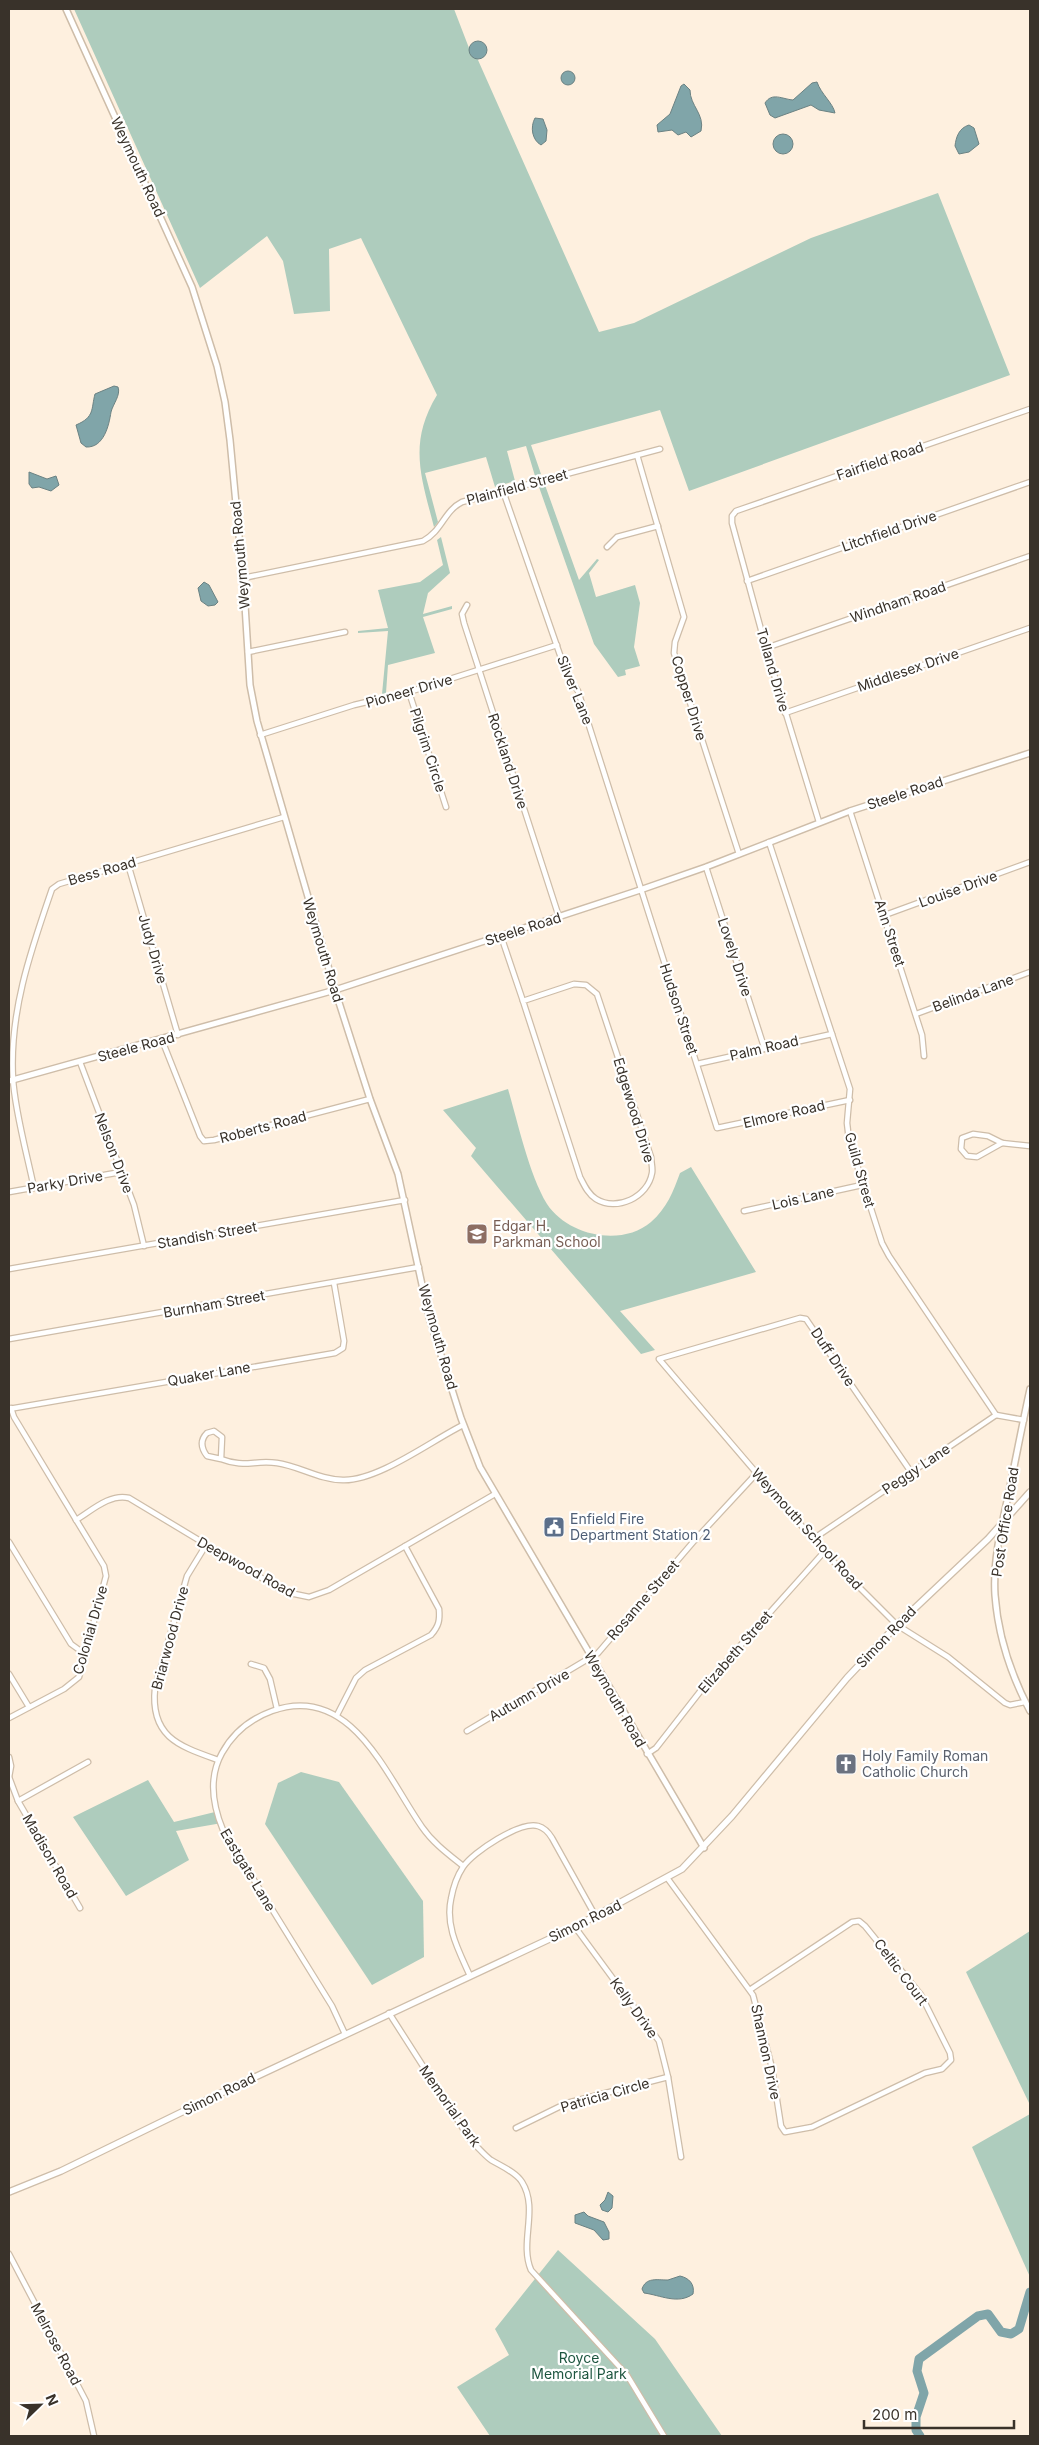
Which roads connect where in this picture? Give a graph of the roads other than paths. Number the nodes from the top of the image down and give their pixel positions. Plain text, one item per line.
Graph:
1 (66, 9) edge
2 (1030, 409) edge
3 (660, 449) dead end
4 (637, 456) junction
5 (1030, 482) edge
6 (504, 491) junction
7 (732, 516) joint
8 (658, 526) junction
9 (607, 547) dead end
10 (1030, 556) edge
11 (243, 578) junction
12 (747, 581) junction
13 (467, 605) dead end
14 (1030, 628) edge
15 (345, 632) dead end
16 (556, 645) junction
17 (766, 648) junction
18 (248, 652) junction
19 (479, 670) junction
20 (410, 692) junction
21 (785, 713) junction
22 (260, 735) junction
23 (1030, 753) edge
24 (446, 807) dead end
25 (850, 811) junction
26 (284, 817) junction
27 (819, 822) junction
28 (769, 842) junction
29 (739, 854) junction
30 (1030, 862) edge
31 (128, 864) junction
32 (706, 867) junction
33 (640, 890) junction
34 (885, 915) junction
35 (559, 917) junction
36 (501, 936) junction
37 (1030, 972) edge
38 (335, 990) junction
39 (523, 1001) junction
40 (916, 1014) junction
41 (832, 1034) junction
42 (178, 1035) junction
43 (162, 1040) junction
44 (764, 1047) junction
45 (924, 1056) dead end
46 (80, 1062) junction
47 (697, 1064) junction
48 (11, 1080) edge
49 (370, 1099) junction
50 (850, 1100) junction
51 (718, 1128) joint
52 (1002, 1143) junction
53 (1030, 1146) edge
54 (121, 1172) junction
55 (862, 1185) junction
56 (34, 1188) junction
57 (9, 1192) edge
58 (405, 1200) junction
59 (744, 1211) dead end
60 (144, 1246) junction
61 (419, 1267) junction
62 (9, 1269) edge
63 (334, 1283) junction
64 (9, 1340) edge
65 (659, 1359) joint
66 (1030, 1389) edge
67 (10, 1409) edge
68 (996, 1415) junction
69 (1024, 1420) junction
70 (463, 1425) junction
71 (221, 1459) junction
72 (911, 1472) junction
73 (756, 1474) junction
74 (1030, 1492) edge
75 (495, 1494) junction
76 (76, 1520) junction
77 (1002, 1525) junction
78 (813, 1539) junction
79 (9, 1542) edge
80 (206, 1545) junction
81 (405, 1546) junction
82 (824, 1552) junction
83 (897, 1625) junction
84 (85, 1654) junction
85 (591, 1658) junction
86 (251, 1664) dead end
87 (9, 1674) edge
88 (1025, 1702) junction
89 (29, 1707) junction
90 (277, 1709) junction
91 (1030, 1711) edge
92 (337, 1715) junction
93 (9, 1718) edge
94 (467, 1731) dead end
95 (647, 1754) junction
96 (9, 1757) edge
97 (218, 1760) junction
98 (88, 1762) dead end
99 (9, 1777) edge
100 (18, 1801) junction
101 (704, 1848) junction
102 (464, 1866) junction
103 (668, 1879) junction
104 (80, 1908) dead end
105 (596, 1917) junction
106 (574, 1927) junction
107 (470, 1976) junction
108 (751, 1989) junction
109 (389, 2014) junction
110 (345, 2034) junction
111 (668, 2077) junction
112 (516, 2128) dead end
113 (785, 2132) joint
114 (681, 2157) dead end
115 (9, 2192) edge
116 (9, 2254) edge
117 (94, 2436) edge
118 (664, 2436) edge

1 - 11 street, Weymouth Road
2 - 7 street, Fairfield Road
3 - 4 street, Plainfield Street
4 - 6 street, Plainfield Street
4 - 8 street, Copper Drive
5 - 12 street, Litchfield Drive
6 - 11 street, Plainfield Street
6 - 16 street, Silver Lane
7 - 12 street, Tolland Drive
8 - 9 street
8 - 29 street, Copper Drive
10 - 17 street, Windham Road
11 - 18 street, Weymouth Road
12 - 17 street, Tolland Drive
13 - 19 street, Rockland Drive
14 - 21 street, Middlesex Drive
15 - 18 street
16 - 19 street, Pioneer Drive
16 - 33 street, Silver Lane
17 - 21 street, Tolland Drive
18 - 22 street, Weymouth Road
19 - 20 street, Pioneer Drive
19 - 35 street, Rockland Drive
20 - 22 street, Pioneer Drive
20 - 24 street, Pilgrim Circle
21 - 27 street, Tolland Drive
22 - 26 street, Weymouth Road
23 - 25 street, Steele Road
25 - 27 street, Steele Road
25 - 34 street, Ann Street
26 - 31 street, Bess Road
26 - 38 street, Weymouth Road
27 - 28 street, Steele Road
28 - 29 street, Steele Road
28 - 41 street, Guild Street
29 - 32 street, Steele Road
30 - 34 street, Louise Drive
31 - 42 street, Judy Drive
31 - 48 street, Bess Road
32 - 33 street, Steele Road
32 - 44 street, Lovely Drive
33 - 35 street, Steele Road
33 - 47 street, Hudson Street
34 - 40 street, Ann Street
35 - 36 street, Steele Road
36 - 38 street, Steele Road
36 - 39 street, Edgewood Drive
37 - 40 street, Belinda Lane
38 - 42 street, Steele Road
38 - 49 street, Weymouth Road
39 - 39 street, Edgewood Drive
40 - 45 street, Ann Street
41 - 44 street, Palm Road
41 - 50 street, Guild Street
42 - 43 street, Steele Road
43 - 46 street, Steele Road
43 - 49 street, Roberts Road
44 - 47 street, Palm Road
46 - 48 street, Steele Road
46 - 54 street, Nelson Drive
47 - 51 street, Hudson Street
48 - 56 street
49 - 58 street, Weymouth Road
50 - 51 street, Elmore Road
50 - 55 street, Guild Street
52 - 52 street
52 - 53 street
54 - 56 street, Parky Drive
54 - 60 street, Nelson Drive
55 - 59 street, Lois Lane
55 - 68 street, Guild Street
56 - 57 street, Parky Drive
58 - 60 street, Standish Street
58 - 61 street, Weymouth Road
60 - 62 street, Standish Street
61 - 63 street, Burnham Street
61 - 70 street, Weymouth Road
63 - 64 street, Burnham Street
63 - 67 street, Quaker Lane
65 - 72 street, Duff Drive
65 - 73 street, Weymouth School Road
66 - 69 street, Post Office Road
67 - 76 street, Colonial Drive
68 - 69 street
68 - 72 street, Peggy Lane
69 - 77 street, Post Office Road
70 - 71 street
70 - 75 street, Weymouth Road
71 - 71 street
72 - 78 street, Peggy Lane
73 - 78 street, Weymouth School Road
73 - 85 street, Rosanne Street
74 - 77 main road, Simon Road
75 - 81 street, Deepwood Road
75 - 85 street, Weymouth Road
76 - 80 street, Deepwood Road
76 - 84 street, Colonial Drive
77 - 83 main road, Simon Road
77 - 88 street, Post Office Road
78 - 82 street, Weymouth School Road
79 - 84 street
80 - 81 street, Deepwood Road
80 - 97 street, Briarwood Drive
81 - 92 street
82 - 83 street, Weymouth School Road
82 - 95 street, Elizabeth Street
83 - 88 street, Weymouth School Road
83 - 101 main road, Simon Road
84 - 89 street, Colonial Drive
85 - 94 street, Autumn Drive
85 - 95 street, Weymouth Road
86 - 90 street
87 - 89 street
88 - 91 street, Post Office Road
89 - 93 street, Colonial Drive
90 - 92 street, Eastgate Lane
90 - 97 street, Eastgate Lane
92 - 102 street, Eastgate Lane
95 - 101 street, Weymouth Road
96 - 99 street, Madison Road
97 - 110 street, Eastgate Lane
98 - 100 street
99 - 100 street, Madison Road
100 - 104 street, Madison Road
101 - 103 main road, Simon Road
102 - 105 street
102 - 107 street
103 - 105 main road, Simon Road
103 - 108 street, Shannon Drive
105 - 106 main road, Simon Road
106 - 107 main road, Simon Road
106 - 111 street, Kelly Drive
107 - 109 main road, Simon Road
108 - 113 street, Shannon Drive
108 - 113 street, Celtic Court
109 - 110 main road, Simon Road
109 - 118 street, Memorial Park
110 - 115 main road, Simon Road
111 - 112 street, Patricia Circle
111 - 114 street, Kelly Drive
116 - 117 street, Melrose Road

